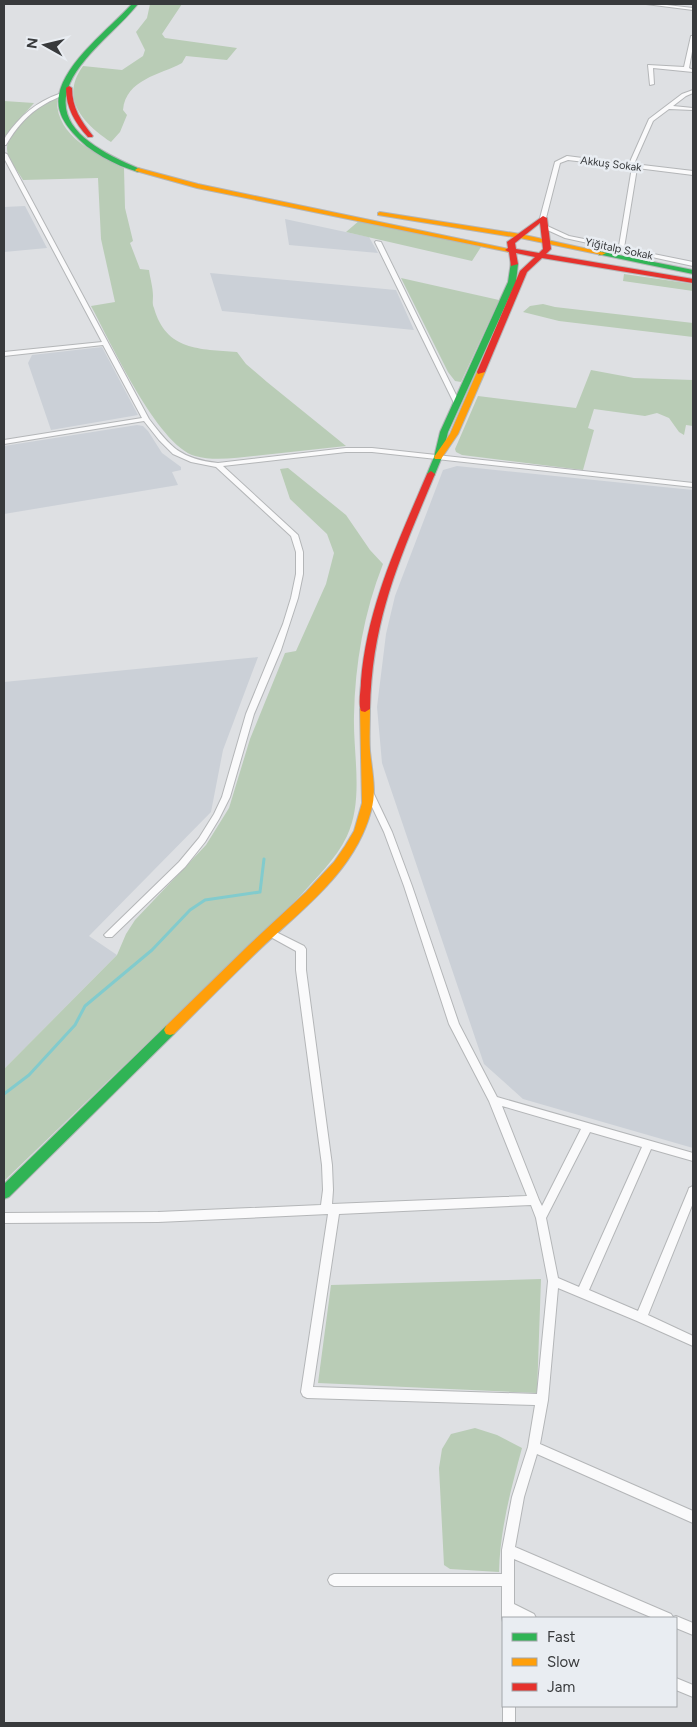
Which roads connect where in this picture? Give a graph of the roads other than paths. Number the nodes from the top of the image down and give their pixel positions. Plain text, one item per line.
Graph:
1 (135, 4) edge
2 (648, 4) edge
3 (656, 4) edge
4 (693, 9) edge
5 (693, 37) edge
6 (78, 65) junction
7 (686, 68) junction
8 (693, 70) edge
9 (652, 84) dead end
10 (693, 91) edge
11 (61, 95) junction
12 (668, 106) junction
13 (693, 108) edge
14 (4, 144) edge
15 (4, 154) edge
16 (633, 167) junction
17 (693, 173) edge
18 (544, 222) junction
19 (520, 236) junction
20 (547, 241) junction
21 (378, 242) dead end
22 (621, 249) junction
23 (512, 250) junction
24 (540, 256) junction
25 (693, 265) edge
26 (693, 272) edge
27 (693, 280) edge
28 (106, 343) junction
29 (4, 354) edge
30 (457, 403) junction
31 (146, 419) junction
32 (4, 442) edge
33 (438, 457) junction
34 (218, 465) junction
35 (693, 484) edge
36 (368, 790) junction
37 (270, 933) junction
38 (109, 935) dead end
39 (494, 1100) junction
40 (587, 1127) junction
41 (648, 1144) junction
42 (693, 1157) edge
43 (693, 1191) edge
44 (4, 1193) edge
45 (534, 1200) junction
46 (330, 1210) junction
47 (4, 1218) edge
48 (541, 1218) junction
49 (553, 1281) junction
50 (582, 1293) junction
51 (641, 1317) junction
52 (693, 1341) edge
53 (542, 1400) junction
54 (534, 1447) junction
55 (693, 1516) edge
56 (508, 1550) junction
57 (334, 1580) dead end
58 (507, 1580) junction
59 (508, 1613) edge
60 (526, 1617) edge
61 (665, 1617) edge
62 (677, 1622) edge
63 (693, 1629) edge
64 (677, 1684) edge
65 (693, 1691) edge
66 (509, 1707) edge
67 (509, 1723) edge

1 - 6 main road
2 - 3 street
3 - 4 street
5 - 7 street
6 - 11 main road
6 - 19 main road
7 - 8 street
7 - 9 street
10 - 12 street
11 - 14 street
11 - 23 main road
12 - 13 street
12 - 16 street
15 - 28 street
16 - 17 street, Akkuş Sokak
16 - 18 street, Akkuş Sokak
16 - 22 street
18 - 19 main road
18 - 20 main road
18 - 22 street, Yiğitalp Sokak
19 - 20 main road
19 - 23 main road
20 - 24 main road
20 - 26 main road
21 - 30 street
22 - 25 street, Yiğitalp Sokak
23 - 24 main road
23 - 30 main road
24 - 27 main road
24 - 33 main road
28 - 29 street
28 - 31 street
30 - 33 main road
31 - 32 street
31 - 34 street
33 - 34 street
33 - 35 street
33 - 36 main road
34 - 38 street
36 - 37 main road
36 - 39 street
37 - 44 main road
37 - 46 street
39 - 40 street
39 - 45 street
40 - 41 street
40 - 48 street
41 - 42 street
41 - 50 street
43 - 51 street
45 - 46 street
45 - 48 street
46 - 47 street
46 - 53 street
48 - 49 street
49 - 50 street
49 - 53 street
50 - 51 street
51 - 52 street
53 - 54 street
54 - 55 street
54 - 56 street
56 - 58 street
56 - 61 street
57 - 58 street
58 - 59 street
59 - 60 street
62 - 63 street
64 - 65 street
66 - 67 street

